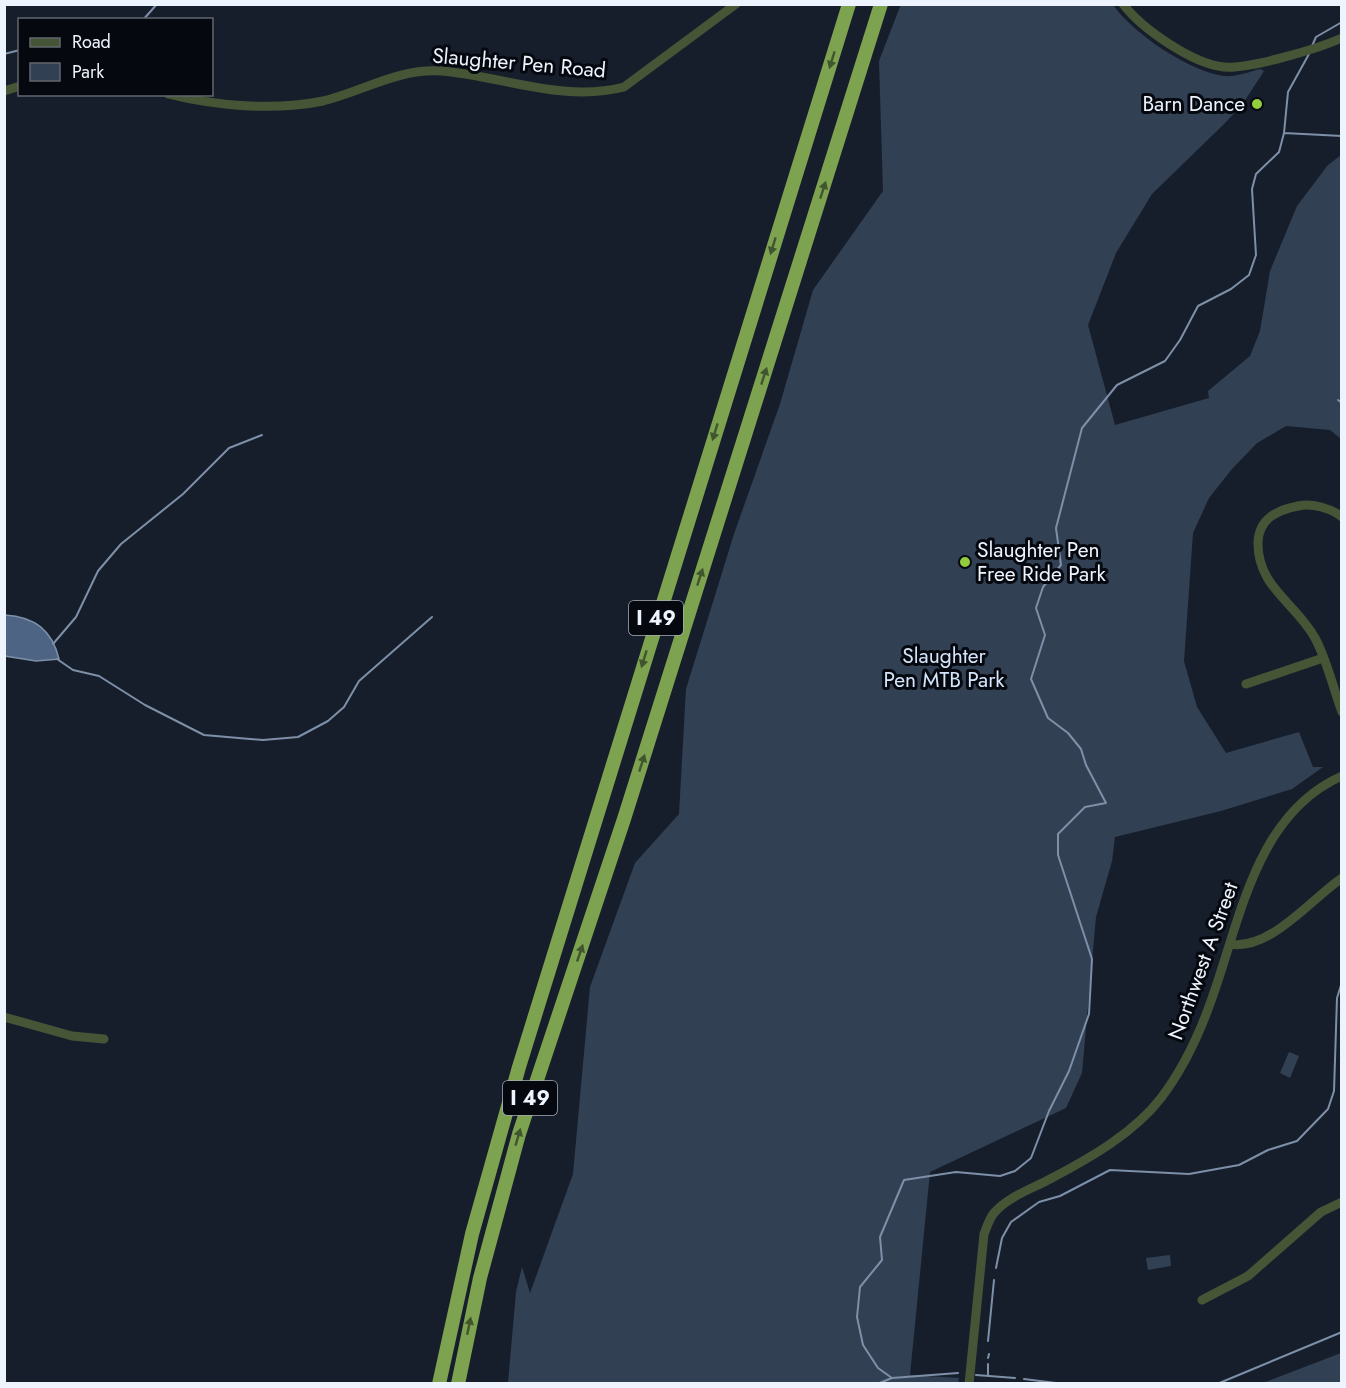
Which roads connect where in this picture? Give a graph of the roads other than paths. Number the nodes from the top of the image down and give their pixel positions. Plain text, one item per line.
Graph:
1 (736, 4) edge
2 (849, 4) edge
3 (881, 4) edge
4 (1123, 4) edge
5 (1341, 38) edge
6 (184, 96) edge
7 (1341, 517) edge
8 (1323, 658) junction
9 (1246, 684) dead end
10 (1341, 712) edge
11 (1341, 776) edge
12 (1341, 878) edge
13 (1230, 944) junction
14 (4, 1017) edge
15 (104, 1039) dead end
16 (1341, 1202) edge
17 (1202, 1300) dead end
18 (439, 1383) edge
19 (458, 1383) edge
20 (969, 1383) edge

1 - 6 street, Slaughter Pen Road
2 -> 18 highway, I 49
19 -> 3 highway, I 49
4 - 5 street
7 - 8 street
8 - 9 street
8 - 10 street
11 - 13 street, Northwest A Street
12 - 13 street
13 - 20 street, Northwest A Street
14 - 15 street
16 - 17 street

